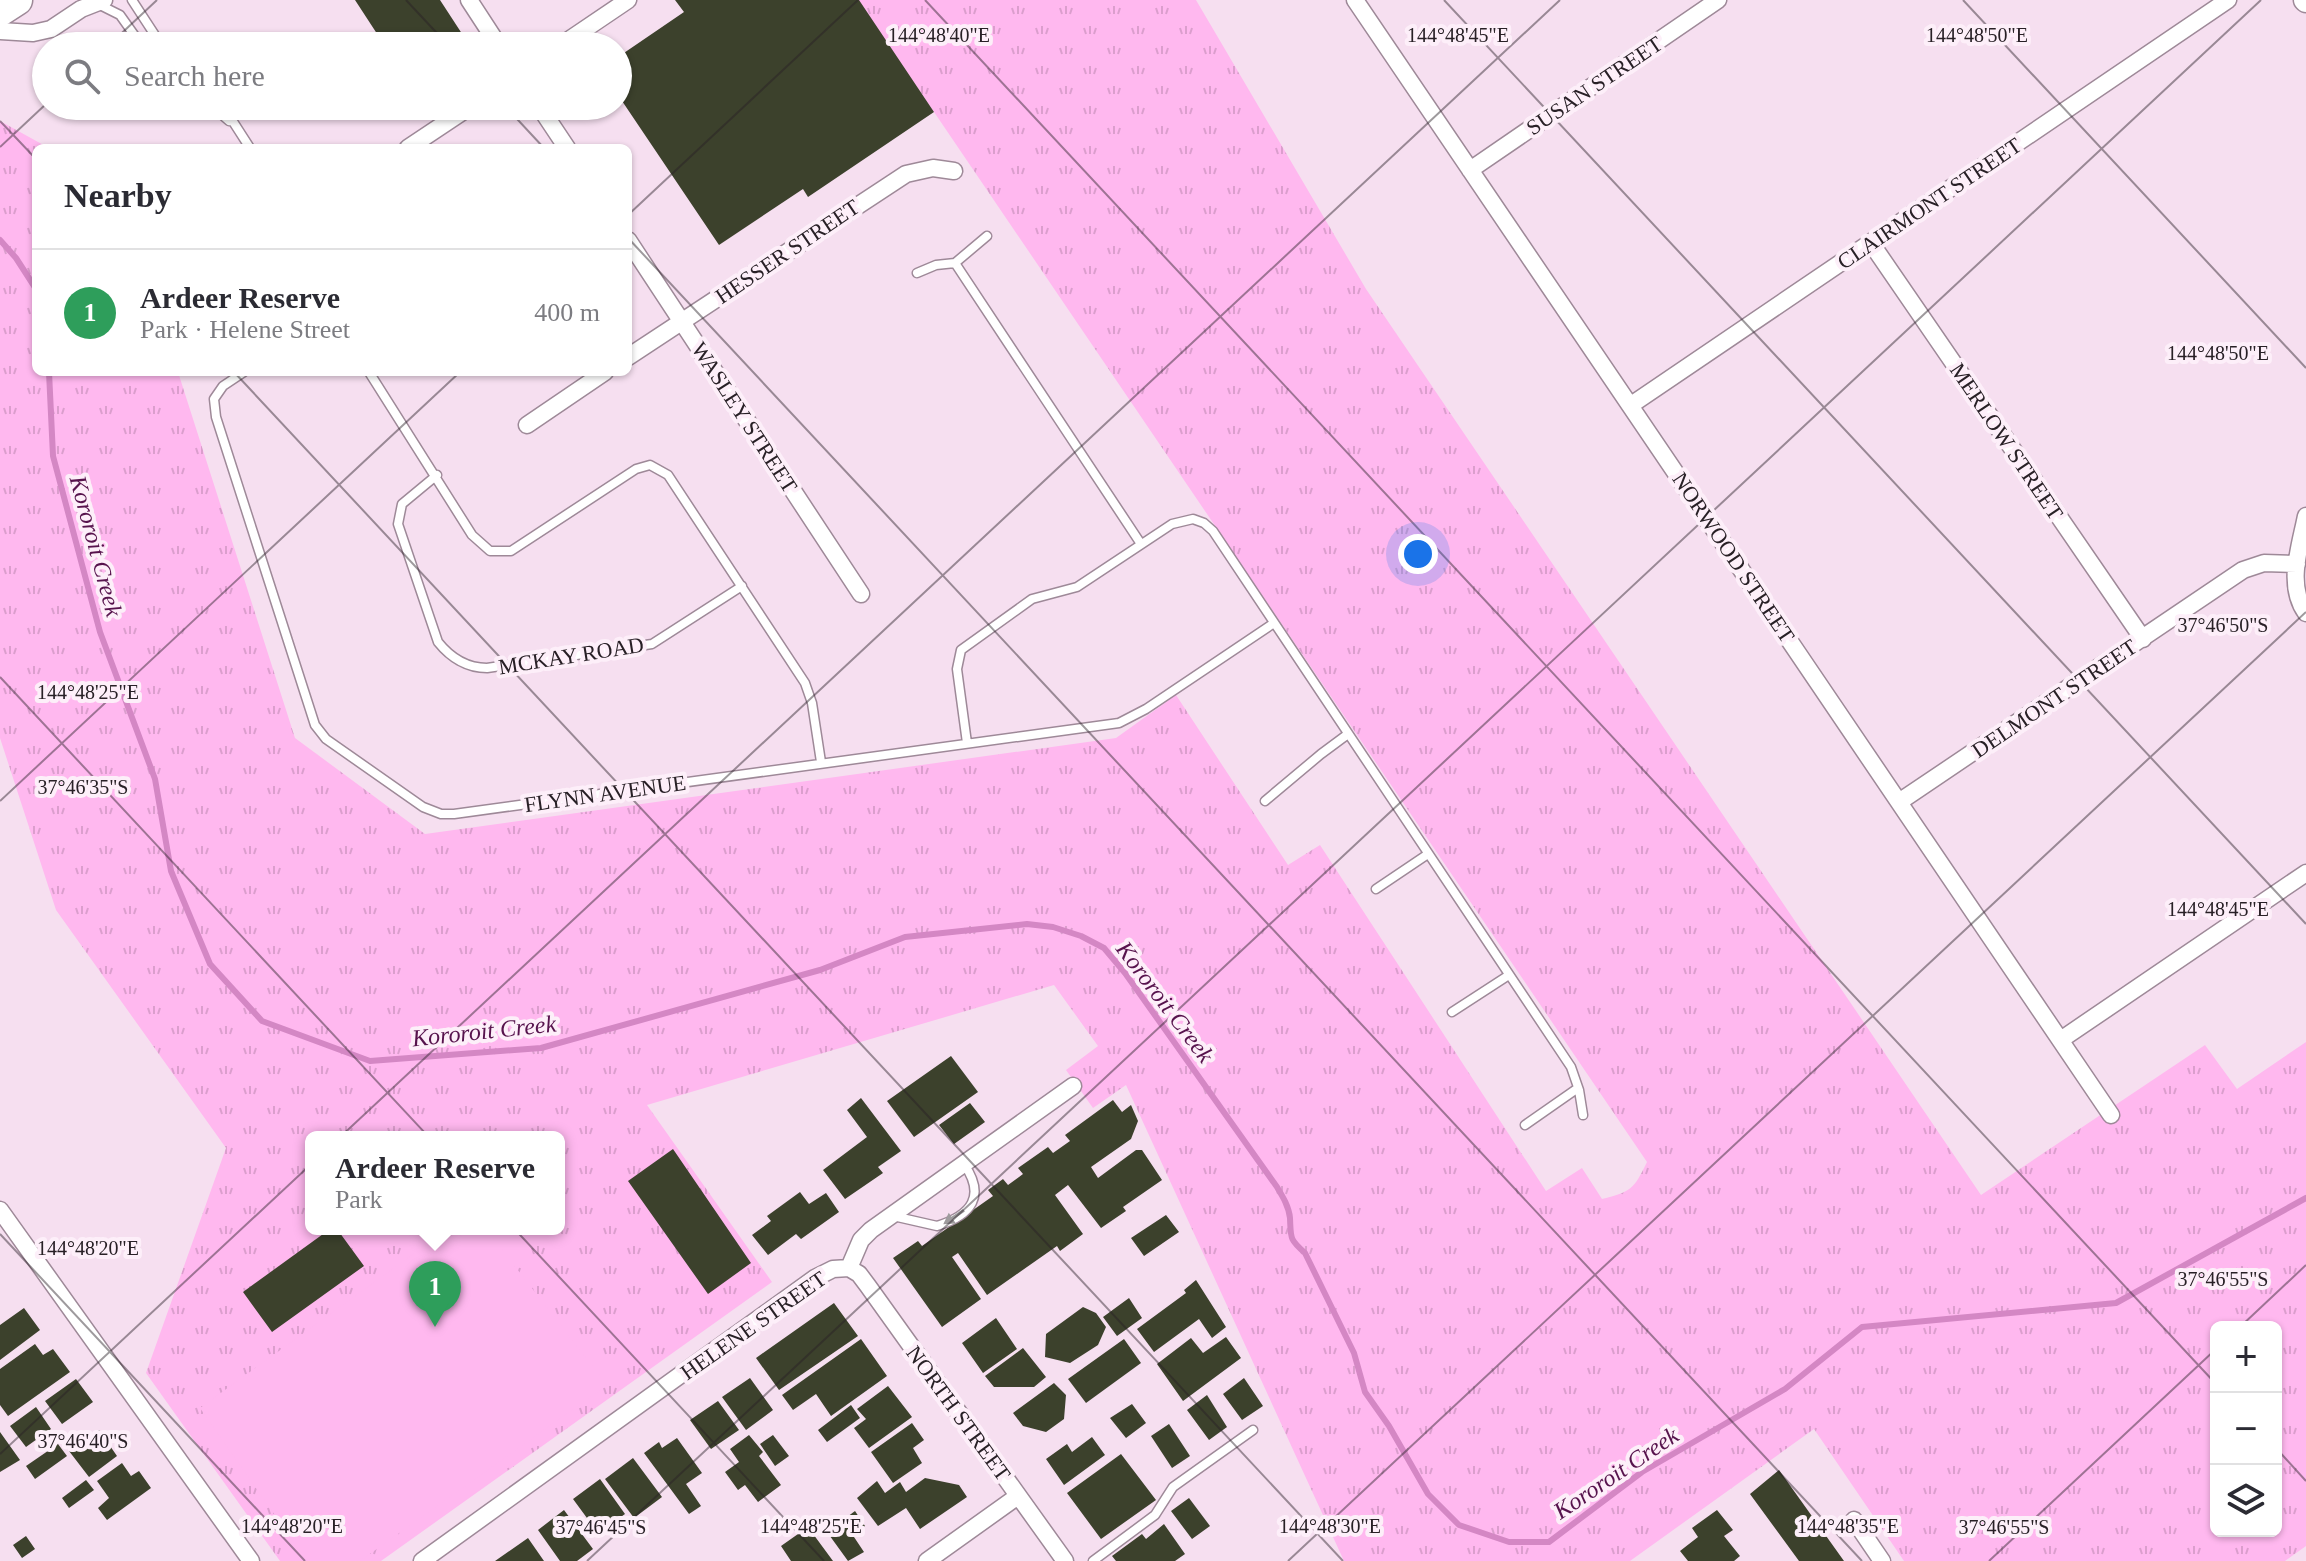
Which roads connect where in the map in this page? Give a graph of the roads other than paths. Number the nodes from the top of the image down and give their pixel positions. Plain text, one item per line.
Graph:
1 (17, 0) edge
2 (132, 0) edge
3 (469, 0) edge
4 (628, 0) edge
5 (1355, 0) edge
6 (1718, 0) edge
7 (2228, 0) edge
8 (101, 2) edge
9 (0, 11) edge
10 (0, 31) edge
11 (38, 32) edge
12 (132, 32) edge
13 (153, 32) edge
14 (490, 32) edge
15 (581, 32) edge
16 (32, 33) edge
17 (228, 120) edge
18 (232, 120) edge
19 (450, 120) edge
20 (548, 120) edge
21 (236, 127) junction
22 (247, 144) edge
23 (414, 144) edge
24 (564, 144) edge
25 (1470, 170) junction
26 (954, 171) dead end
27 (987, 236) dead end
28 (1871, 243) junction
29 (632, 246) edge
30 (955, 263) junction
31 (917, 273) dead end
32 (682, 321) junction
33 (632, 354) edge
34 (238, 376) edge
35 (372, 376) edge
36 (599, 376) edge
37 (1631, 405) junction
38 (527, 425) dead end
39 (437, 475) junction
40 (2306, 516) edge
41 (1141, 544) junction
42 (2297, 564) junction
43 (742, 586) junction
44 (861, 594) dead end
45 (2306, 613) edge
46 (1274, 623) junction
47 (2143, 639) junction
48 (1348, 734) junction
49 (967, 743) junction
50 (821, 762) junction
51 (1265, 801) dead end
52 (1899, 802) junction
53 (1428, 854) junction
54 (2306, 873) edge
55 (1376, 889) dead end
56 (1509, 975) junction
57 (1452, 1012) dead end
58 (2062, 1039) junction
59 (1073, 1086) dead end
60 (1578, 1088) junction
61 (1583, 1115) dead end
62 (2111, 1115) dead end
63 (1525, 1125) dead end
64 (964, 1164) junction
65 (0, 1210) edge
66 (892, 1215) junction
67 (849, 1268) junction
68 (1253, 1430) dead end
69 (1018, 1496) junction
70 (1854, 1520) dead end
71 (251, 1561) edge
72 (422, 1561) edge
73 (927, 1561) edge
74 (1065, 1561) edge
75 (1093, 1561) edge
76 (1882, 1561) edge

1 - 9 highway
2 - 13 lane
3 - 14 street
4 - 15 street
5 - 25 street, NORWOOD STREET
6 - 25 street, SUSAN STREET
7 - 28 street, CLAIRMONT STREET
8 - 11 street
8 - 12 lane
10 - 16 street
17 - 21 lane
18 - 21 lane
19 - 23 street
20 - 24 street
21 - 22 lane
25 - 37 street, NORWOOD STREET
26 - 32 street, HESSER STREET
27 - 30 lane
28 - 37 street, CLAIRMONT STREET
28 - 47 street, MERLOW STREET
29 - 32 street, WASLEY STREET
30 - 31 lane
30 - 41 lane
32 - 33 street, HESSER STREET
32 - 44 street, WASLEY STREET
34 - 50 lane, FLYNN AVENUE
35 - 39 lane
36 - 38 street
37 - 52 street, NORWOOD STREET
39 - 43 lane
39 - 43 lane, MCKAY ROAD
40 - 42 street
41 - 46 lane
41 - 49 lane
42 - 45 street
42 - 47 street, DELMONT STREET
43 - 50 lane
46 - 48 lane
46 - 49 lane, FLYNN AVENUE
47 - 52 street, DELMONT STREET
48 - 51 lane
48 - 53 lane
49 - 50 lane, FLYNN AVENUE
52 - 58 street, NORWOOD STREET
53 - 55 lane
53 - 56 lane
54 - 58 street
56 - 57 lane
56 - 60 lane
58 - 62 street, NORWOOD STREET
59 - 64 street, HELENE STREET
60 - 61 lane
60 - 63 lane
64 - 66 street, HELENE STREET
64 -> 66 lane
65 - 71 street
66 - 67 street, HELENE STREET
67 - 69 street, NORTH STREET
67 - 72 street, HELENE STREET
68 - 75 lane
69 - 73 street
69 - 74 street, NORTH STREET
70 - 76 street

